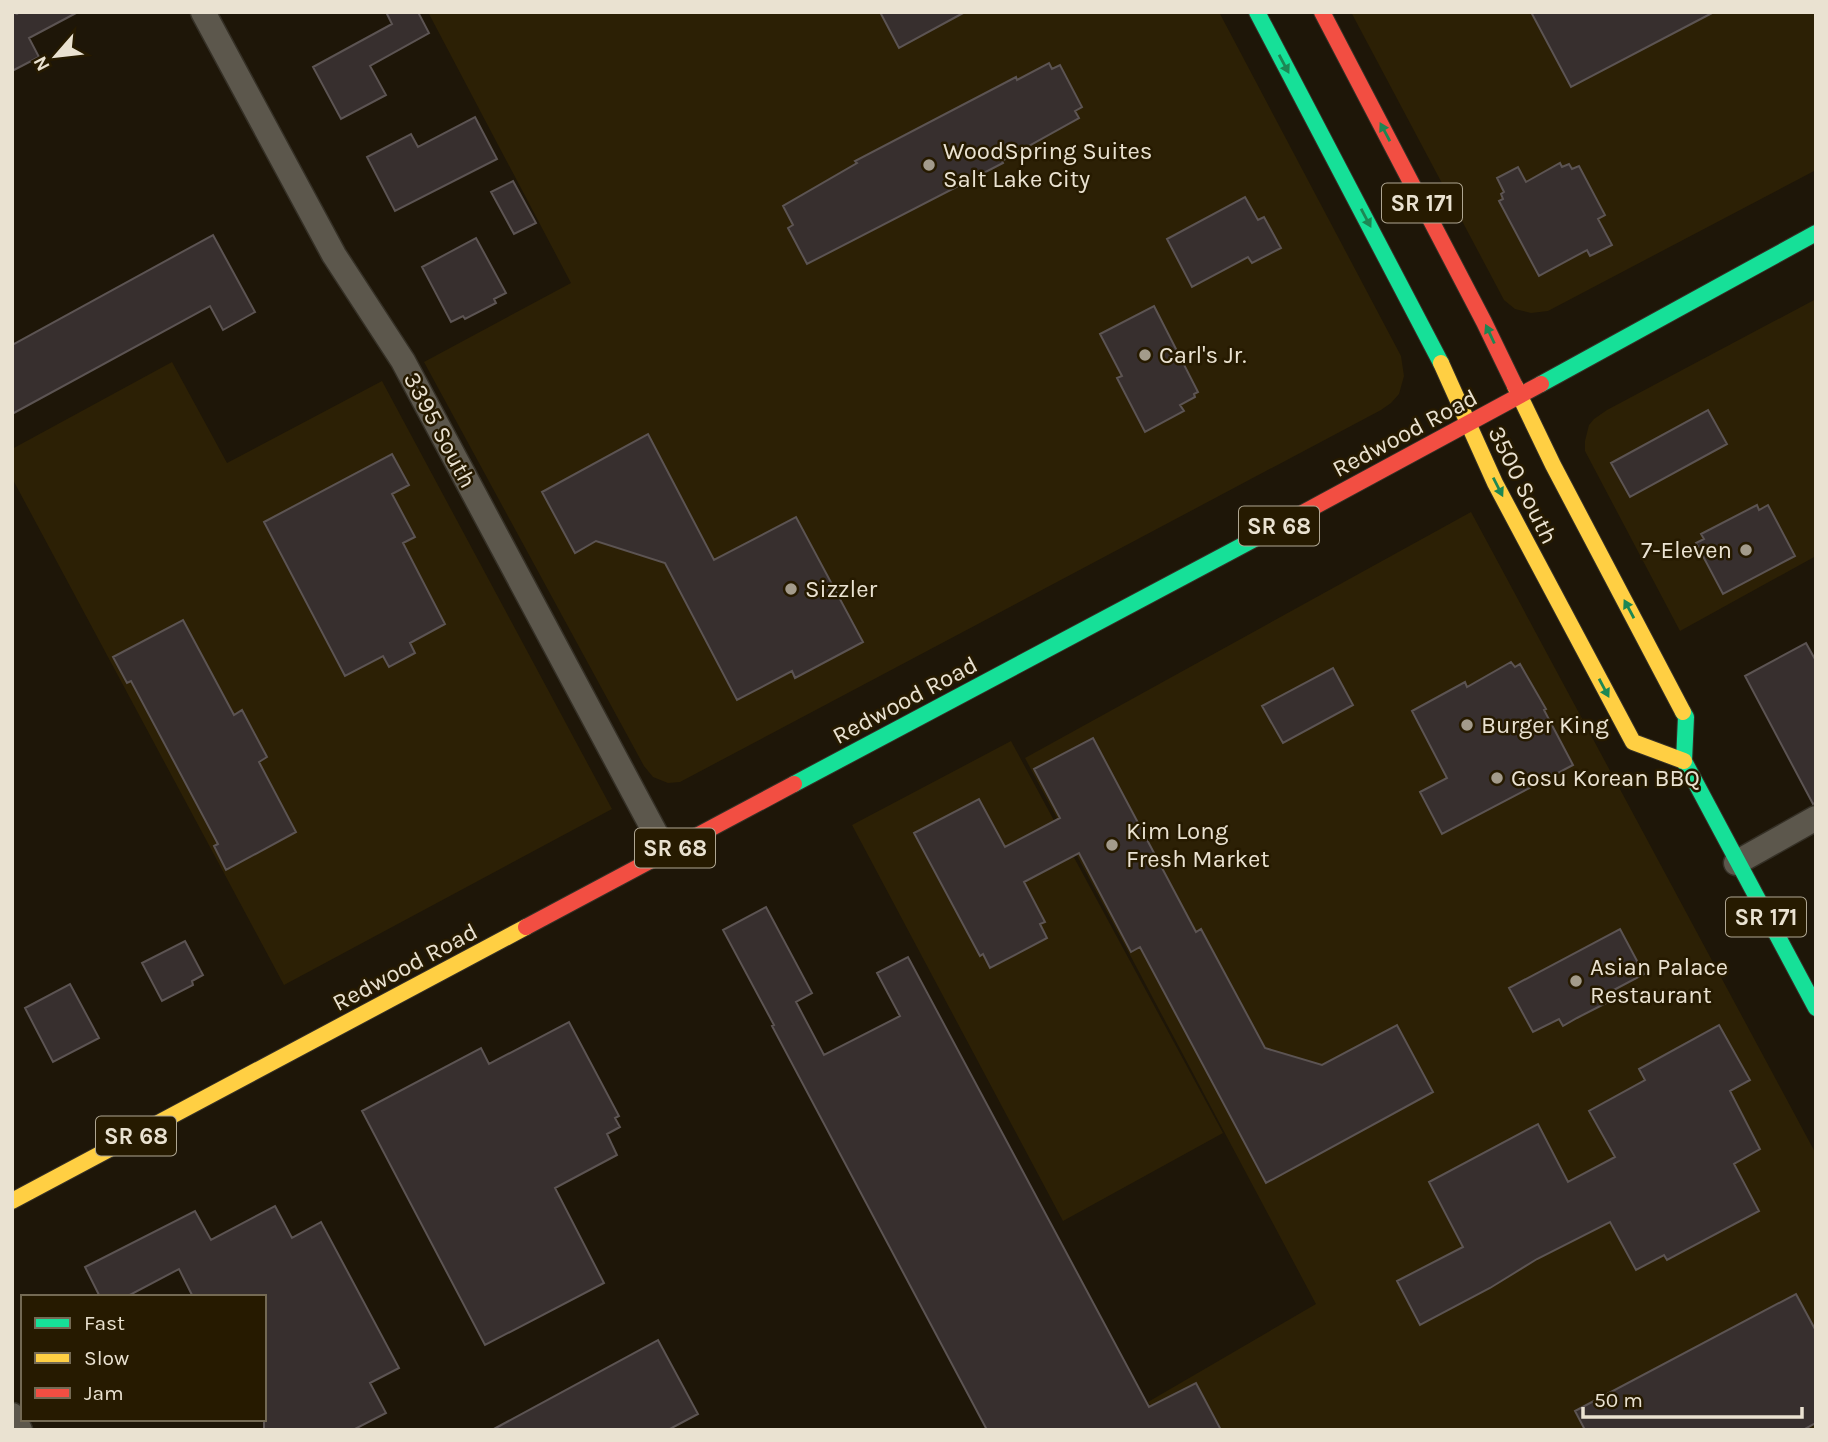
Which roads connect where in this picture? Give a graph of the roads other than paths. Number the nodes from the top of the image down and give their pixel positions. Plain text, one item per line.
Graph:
1 (203, 12) edge
2 (1256, 12) edge
3 (1322, 12) edge
4 (1816, 233) edge
5 (1520, 396) junction
6 (1468, 425) junction
7 (1684, 761) junction
8 (1816, 818) edge
9 (666, 853) junction
10 (1736, 863) junction
11 (1816, 1008) edge
12 (12, 1201) edge
13 (12, 1415) edge
14 (20, 1430) edge

1 - 9 street, 3395 South
2 -> 6 main road, 3500 South / SR 171
5 -> 3 main road, 3500 South / SR 171
4 - 5 main road, Redwood Road / SR 68
5 - 6 main road, Redwood Road / SR 68
7 -> 5 main road, 3500 South / SR 171
6 -> 7 main road, 3500 South / SR 171
6 - 9 main road, Redwood Road / SR 68
7 - 10 main road, 3500 South / SR 171
8 - 10 street
9 - 12 main road, Redwood Road / SR 68
10 - 11 main road, 3500 South / SR 171
13 - 14 street

